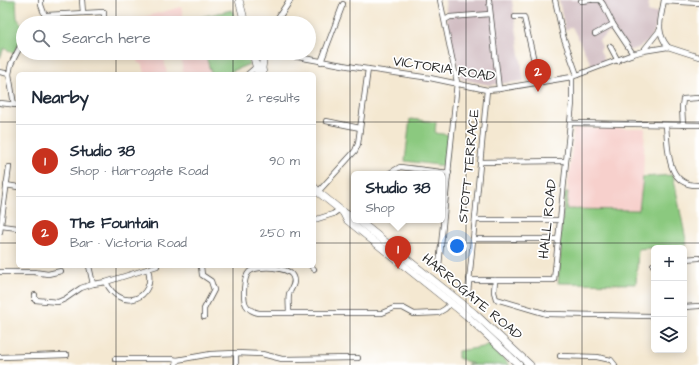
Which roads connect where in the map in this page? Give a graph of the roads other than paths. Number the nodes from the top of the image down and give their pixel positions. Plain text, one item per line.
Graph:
1 (41, 0) edge
2 (82, 0) edge
3 (239, 0) edge
4 (290, 0) edge
5 (440, 0) edge
6 (489, 0) edge
7 (555, 0) edge
8 (591, 0) edge
9 (664, 0) edge
10 (581, 1) dead end
11 (699, 3) edge
12 (342, 4) dead end
13 (242, 11) junction
14 (83, 13) junction
15 (490, 14) junction
16 (46, 16) joint
17 (104, 16) edge
18 (243, 16) edge
19 (245, 16) edge
20 (280, 16) edge
21 (515, 18) dead end
22 (445, 20) junction
23 (613, 24) junction
24 (659, 31) junction
25 (595, 34) dead end
26 (610, 46) dead end
27 (668, 47) junction
28 (643, 51) junction
29 (16, 54) edge
30 (633, 54) junction
31 (699, 57) edge
32 (256, 60) edge
33 (262, 60) edge
34 (311, 60) edge
35 (618, 61) junction
36 (321, 62) junction
37 (368, 69) junction
38 (0, 72) edge
39 (260, 72) edge
40 (9, 74) junction
41 (575, 76) junction
42 (457, 82) junction
43 (539, 83) junction
44 (498, 89) junction
45 (487, 90) junction
46 (698, 98) edge
47 (0, 103) edge
48 (16, 105) edge
49 (326, 121) dead end
50 (570, 123) junction
51 (666, 125) junction
52 (683, 125) junction
53 (699, 125) edge
54 (360, 128) junction
55 (565, 161) junction
56 (481, 162) junction
57 (9, 167) dead end
58 (393, 171) edge
59 (428, 171) edge
60 (445, 173) edge
61 (449, 174) junction
62 (6, 185) junction
63 (699, 186) edge
64 (16, 187) edge
65 (316, 189) edge
66 (2, 205) edge
67 (341, 211) junction
68 (445, 211) edge
69 (351, 216) edge
70 (316, 219) edge
71 (475, 220) junction
72 (559, 220) junction
73 (362, 223) edge
74 (444, 223) edge
75 (1, 226) edge
76 (16, 228) edge
77 (0, 232) edge
78 (557, 238) junction
79 (473, 239) junction
80 (699, 258) edge
81 (687, 259) edge
82 (34, 268) edge
83 (89, 268) edge
84 (151, 268) edge
85 (201, 268) edge
86 (443, 268) dead end
87 (148, 269) junction
88 (61, 271) dead end
89 (0, 272) edge
90 (34, 272) junction
91 (469, 280) junction
92 (495, 280) junction
93 (106, 282) junction
94 (93, 284) junction
95 (468, 293) dead end
96 (35, 295) dead end
97 (451, 303) junction
98 (699, 306) edge
99 (687, 308) edge
100 (289, 313) junction
101 (651, 316) edge
102 (204, 317) dead end
103 (236, 353) junction
104 (67, 355) dead end
105 (560, 356) dead end
106 (0, 357) edge
107 (358, 358) dead end
108 (115, 359) dead end
109 (297, 359) junction
110 (177, 363) edge
111 (236, 365) edge
112 (297, 365) edge
113 (519, 365) edge
114 (530, 365) edge
115 (615, 365) edge

1 - 16 street
2 - 14 street
3 - 13 highway
4 - 20 main road
5 - 22 street
6 - 15 street
7 - 41 street
8 - 10 street
8 - 23 street
9 - 11 street
9 - 24 street
12 - 36 street
13 - 18 highway
13 - 19 highway
14 - 16 street
14 - 17 street
15 - 22 street
15 - 44 street
21 - 43 street
22 - 42 street
23 - 25 street
23 - 30 street
24 - 27 street
24 - 28 street
26 - 35 street
27 - 28 street, VICTORIA ROAD
27 - 31 street, VICTORIA ROAD
28 - 30 street, VICTORIA ROAD
29 - 40 street
30 - 35 street, VICTORIA ROAD
32 - 39 highway
33 - 39 highway
34 - 36 street, VICTORIA ROAD
35 - 41 street, VICTORIA ROAD
36 - 37 street, VICTORIA ROAD
37 - 42 street, VICTORIA ROAD
37 - 54 street
38 - 40 street
40 - 48 street
41 - 43 street, VICTORIA ROAD
41 - 50 street, HALL ROAD
42 - 45 street, VICTORIA ROAD
42 - 61 street
43 - 44 street, VICTORIA ROAD
44 - 45 street, VICTORIA ROAD
45 - 56 street, STOTT TERRACE
46 - 52 street
47 - 48 street
49 - 54 street
50 - 51 street
50 - 55 street, HALL ROAD
51 - 52 street
51 - 63 street
52 - 53 street
54 - 65 street
55 - 56 street
55 - 72 street, HALL ROAD
56 - 71 street, STOTT TERRACE
57 - 62 street
58 - 59 street
60 - 61 street
61 - 68 street
62 - 64 street
62 - 66 street
65 - 67 highway, HARROGATE ROAD
66 - 75 street
67 - 69 highway, HARROGATE ROAD
67 - 70 street
67 - 97 highway, HARROGATE ROAD
71 - 72 street
71 - 79 street, STOTT TERRACE
72 - 78 street, HALL ROAD
73 - 114 highway, HARROGATE ROAD
74 - 86 street
75 - 76 street
75 - 77 street
78 - 79 street
78 - 92 street, HALL ROAD
79 - 91 street, STOTT TERRACE
80 - 81 street
82 - 90 street
83 - 94 street
84 - 87 street
85 - 102 street
87 - 93 street
87 - 93 street
88 - 90 street
89 - 90 street
91 - 92 street, HALL ROAD
91 - 95 street, STOTT TERRACE
92 - 101 street
93 - 94 street
94 - 96 street
97 - 100 street
97 - 113 highway, HARROGATE ROAD
98 - 99 street
100 - 100 street
103 - 109 street
103 - 110 street
103 - 111 street
104 - 106 street
105 - 115 street
107 - 109 street
108 - 110 street
109 - 112 street

